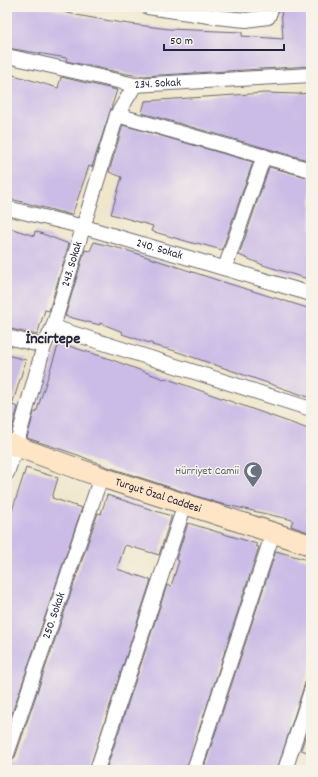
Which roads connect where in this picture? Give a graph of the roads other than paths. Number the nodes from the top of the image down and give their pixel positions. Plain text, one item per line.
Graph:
1 (148, 7) edge
2 (272, 7) edge
3 (7, 56) edge
4 (311, 75) edge
5 (135, 85) junction
6 (117, 115) junction
7 (264, 156) junction
8 (311, 170) edge
9 (7, 208) edge
10 (84, 226) junction
11 (225, 268) junction
12 (311, 294) edge
13 (53, 327) junction
14 (7, 337) edge
15 (44, 346) junction
16 (311, 410) edge
17 (12, 444) edge
18 (7, 473) edge
19 (101, 477) junction
20 (185, 504) junction
21 (273, 533) junction
22 (311, 545) edge
23 (311, 691) edge
24 (7, 754) edge
25 (97, 770) edge
26 (194, 770) edge
27 (285, 770) edge

1 - 2 street
3 - 5 street, 234. Sokak
4 - 5 street, 234. Sokak
5 - 6 street, 243. Sokak
6 - 7 street
6 - 10 street, 243. Sokak
7 - 8 street
7 - 11 street
9 - 10 street, 240. Sokak
10 - 11 street, 240. Sokak
10 - 13 street, 243. Sokak
11 - 12 street, 240. Sokak
13 - 15 street, 243. Sokak
13 - 16 street
14 - 15 street
15 - 17 street, 243. Sokak
17 - 18 street, 243. Sokak
17 - 19 street, Turgut Özal Caddesi
19 - 20 street, Turgut Özal Caddesi
19 - 24 street, 250. Sokak
20 - 21 street, Turgut Özal Caddesi
20 - 25 street
21 - 22 street, Turgut Özal Caddesi
21 - 26 street
23 - 27 street

